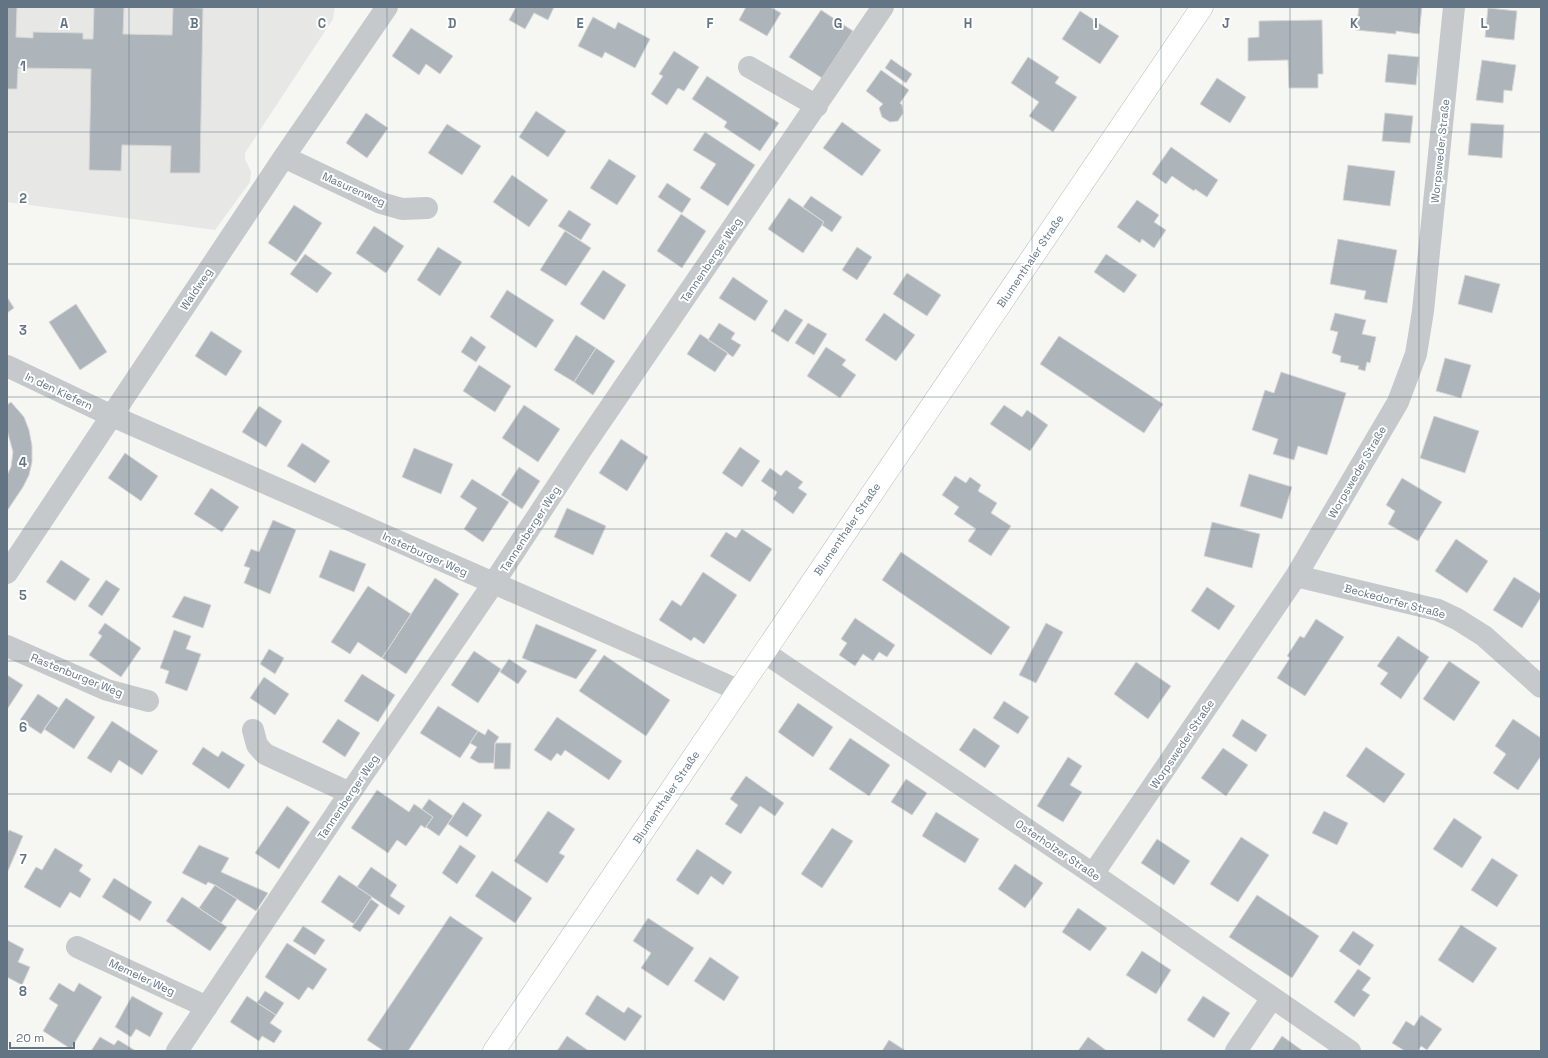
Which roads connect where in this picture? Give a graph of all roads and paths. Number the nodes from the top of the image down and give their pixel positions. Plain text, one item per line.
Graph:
1 (387, 7) edge
2 (883, 7) edge
3 (1202, 7) edge
4 (1454, 7) edge
5 (749, 66) dead end
6 (817, 106) junction
7 (284, 157) junction
8 (427, 208) dead end
9 (7, 366) edge
10 (112, 416) junction
11 (7, 573) edge
12 (1296, 576) junction
13 (493, 584) junction
14 (7, 646) edge
15 (764, 652) junction
16 (1541, 687) edge
17 (738, 690) junction
18 (148, 701) dead end
19 (253, 730) dead end
20 (350, 793) junction
21 (1093, 874) junction
22 (77, 946) dead end
23 (1272, 998) junction
24 (207, 1007) junction
25 (177, 1051) edge
26 (494, 1051) edge
27 (1236, 1051) edge
28 (1350, 1051) edge

1 - 7 street, Waldweg
2 - 6 street, Tannenberger Weg
3 - 15 main road, Blumenthaler Straße
4 - 12 street, Worpsweder Straße
5 - 6 street
6 - 13 street, Tannenberger Weg
7 - 8 street, Masurenweg
7 - 10 street, Waldweg
9 - 10 street, In den Kiefern
10 - 11 street, Waldweg
10 - 13 street, Insterburger Weg
12 - 16 street, Beckedorfer Straße
12 - 21 street, Worpsweder Straße
13 - 17 street, Insterburger Weg
13 - 20 street, Tannenberger Weg
14 - 18 street, Rastenburger Weg
15 - 17 main road, Blumenthaler Straße
15 - 21 street, Osterholzer Straße
17 - 26 main road, Blumenthaler Straße
19 - 20 street
20 - 24 street, Tannenberger Weg
21 - 23 street, Osterholzer Straße
22 - 24 street, Memeler Weg
23 - 27 street
23 - 28 street, Osterholzer Straße
24 - 25 street, Tannenberger Weg

